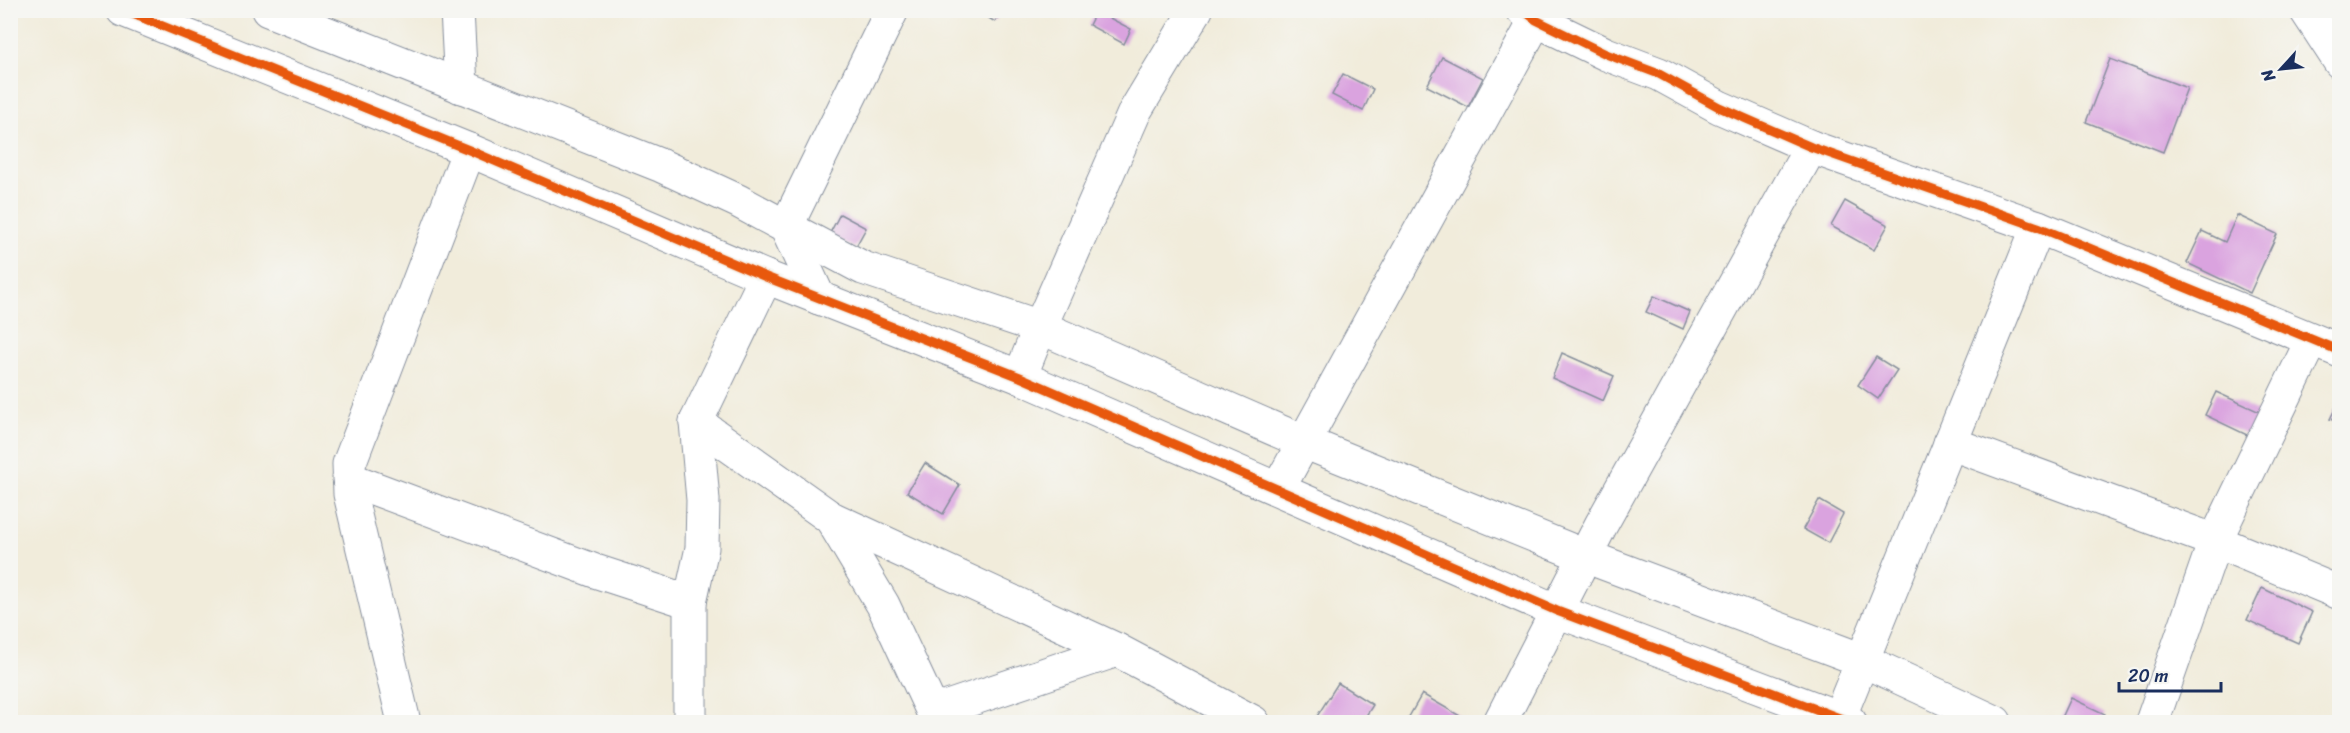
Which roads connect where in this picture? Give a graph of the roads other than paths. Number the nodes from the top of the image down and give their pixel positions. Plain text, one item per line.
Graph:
1 (123, 10) edge
2 (268, 10) edge
3 (457, 10) edge
4 (892, 10) edge
5 (1196, 10) edge
6 (2306, 10) edge
7 (1530, 15) edge
8 (2340, 62) edge
9 (461, 87) junction
10 (1811, 147) junction
11 (469, 150) junction
12 (786, 227) junction
13 (2038, 227) junction
14 (766, 277) junction
15 (819, 298) junction
16 (1040, 327) junction
17 (2326, 345) edge
18 (1020, 377) junction
19 (696, 422) junction
20 (1304, 442) junction
21 (1950, 443) junction
22 (349, 479) junction
23 (1278, 489) junction
24 (831, 518) junction
25 (2215, 541) junction
26 (1585, 556) junction
27 (2340, 592) edge
28 (690, 602) junction
29 (1557, 611) junction
30 (1117, 650) junction
31 (1862, 660) junction
32 (933, 718) edge
33 (1844, 720) edge
34 (404, 723) edge
35 (690, 723) edge
36 (1254, 723) edge
37 (1500, 723) edge
38 (1995, 723) edge
39 (2152, 723) edge

1 - 11 street
2 - 9 street
3 - 9 street
4 - 12 street
5 - 16 street
6 - 8 street
7 - 10 street
7 - 20 street
9 - 12 street
10 - 13 street
10 - 26 street
11 - 14 street
11 - 22 street
12 - 15 street
12 - 16 street
13 - 17 street
13 - 21 street
14 - 15 street
14 - 19 street
15 - 18 street
16 - 18 street
16 - 20 street
17 - 25 street
18 - 23 street
19 - 24 street
19 - 28 street
20 - 23 street
20 - 26 street
21 - 25 street
21 - 31 street
22 - 28 street
22 - 34 street
23 - 29 street
24 - 30 street
24 - 32 street
25 - 27 street
25 - 39 street
26 - 29 street
26 - 31 street
28 - 35 street
29 - 33 street
29 - 37 street
30 - 32 street
30 - 36 street
31 - 33 street
31 - 38 street

